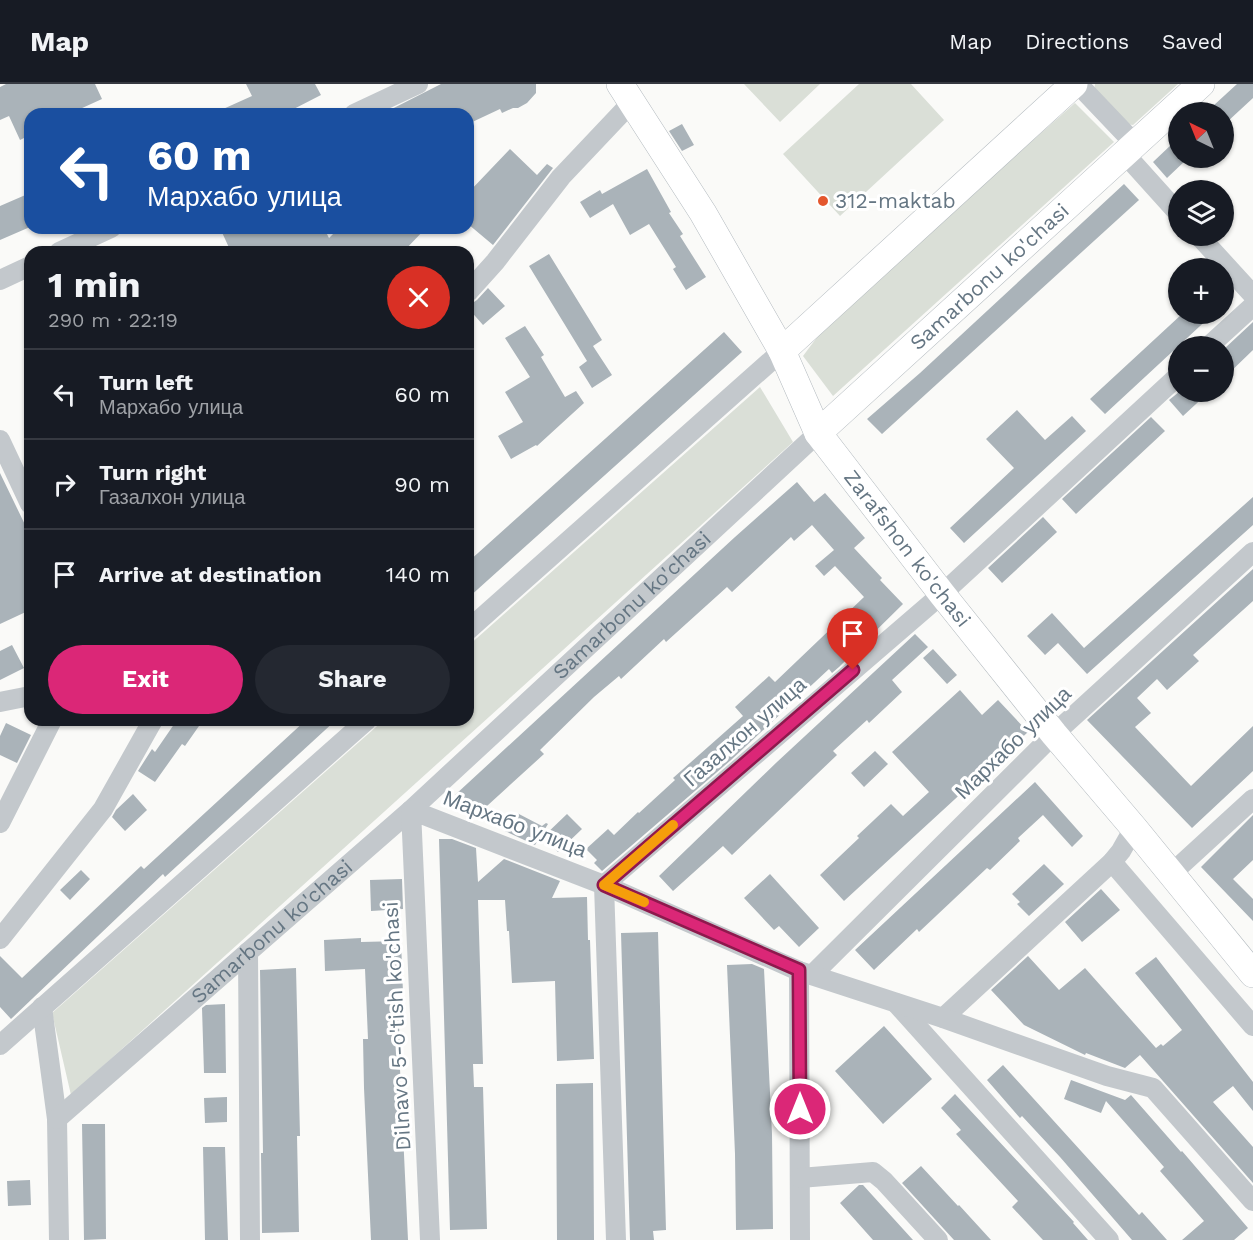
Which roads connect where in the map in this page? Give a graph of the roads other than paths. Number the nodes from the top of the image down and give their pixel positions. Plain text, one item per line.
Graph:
1 (418, 84) edge
2 (1074, 84) edge
3 (1078, 84) edge
4 (1201, 84) edge
5 (625, 94) edge
6 (367, 108) edge
7 (1130, 149) junction
8 (1168, 199) edge
9 (98, 234) edge
10 (72, 246) edge
11 (1208, 246) edge
12 (24, 269) edge
13 (0, 280) edge
14 (474, 285) edge
15 (1253, 295) edge
16 (1253, 306) edge
17 (1220, 336) edge
18 (782, 351) junction
19 (1168, 385) edge
20 (818, 432) junction
21 (0, 440) edge
22 (24, 491) edge
23 (1253, 552) edge
24 (942, 594) junction
25 (474, 625) edge
26 (24, 697) edge
27 (0, 702) edge
28 (49, 726) edge
29 (150, 726) edge
30 (361, 726) edge
31 (1054, 734) junction
32 (1253, 799) edge
33 (411, 810) junction
34 (0, 823) edge
35 (1134, 828) junction
36 (1112, 862) junction
37 (1171, 874) junction
38 (604, 885) junction
39 (0, 939) edge
40 (248, 952) junction
41 (806, 973) junction
42 (1253, 974) edge
43 (896, 1003) junction
44 (42, 1007) junction
45 (944, 1018) junction
46 (1253, 1026) edge
47 (0, 1045) edge
48 (57, 1119) junction
49 (800, 1178) junction
50 (1253, 1201) edge
51 (59, 1240) edge
52 (250, 1240) edge
53 (430, 1240) edge
54 (616, 1240) edge
55 (800, 1240) edge
56 (938, 1240) edge
57 (1109, 1240) edge

1 - 6 street
2 - 18 street
3 - 7 street
4 - 7 street, Samarbonu ko'chasi
5 - 14 street
5 - 18 street, Zarafshon ko'chasi
7 - 8 street
7 - 20 street, Samarbonu ko'chasi
9 - 10 street
11 - 15 street
12 - 13 street
16 - 17 street
18 - 20 street, Zarafshon ko'chasi
18 - 25 street
19 - 24 street, Газалхон улица
20 - 24 street, Zarafshon ko'chasi
20 - 33 street, Samarbonu ko'chasi
21 - 22 street
23 - 31 street, Мархабо улица
24 - 31 street, Zarafshon ko'chasi
24 - 38 street, Газалхон улица
26 - 27 street
28 - 34 street
29 - 39 street
30 - 44 street
31 - 35 street, Zarafshon ko'chasi
31 - 41 street, Мархабо улица
32 - 37 street
33 - 38 street, Мархабо улица
33 - 40 street, Samarbonu ko'chasi
33 - 53 street, Dilnavo 5-o'tish ko'chasi
35 - 36 street
35 - 37 street, Zarafshon ko'chasi
36 - 45 street
36 - 46 street
37 - 42 street, Zarafshon ko'chasi
38 - 41 street, Мархабо улица
38 - 54 street
40 - 48 street, Samarbonu ko'chasi
40 - 52 street
41 - 43 street, Мархабо улица
41 - 49 street
43 - 45 street, Мархабо улица
43 - 57 street, Мархабо улица
44 - 47 street
44 - 48 street
45 - 50 street, Мархабо улица
48 - 51 street
49 - 55 street
49 - 56 street

